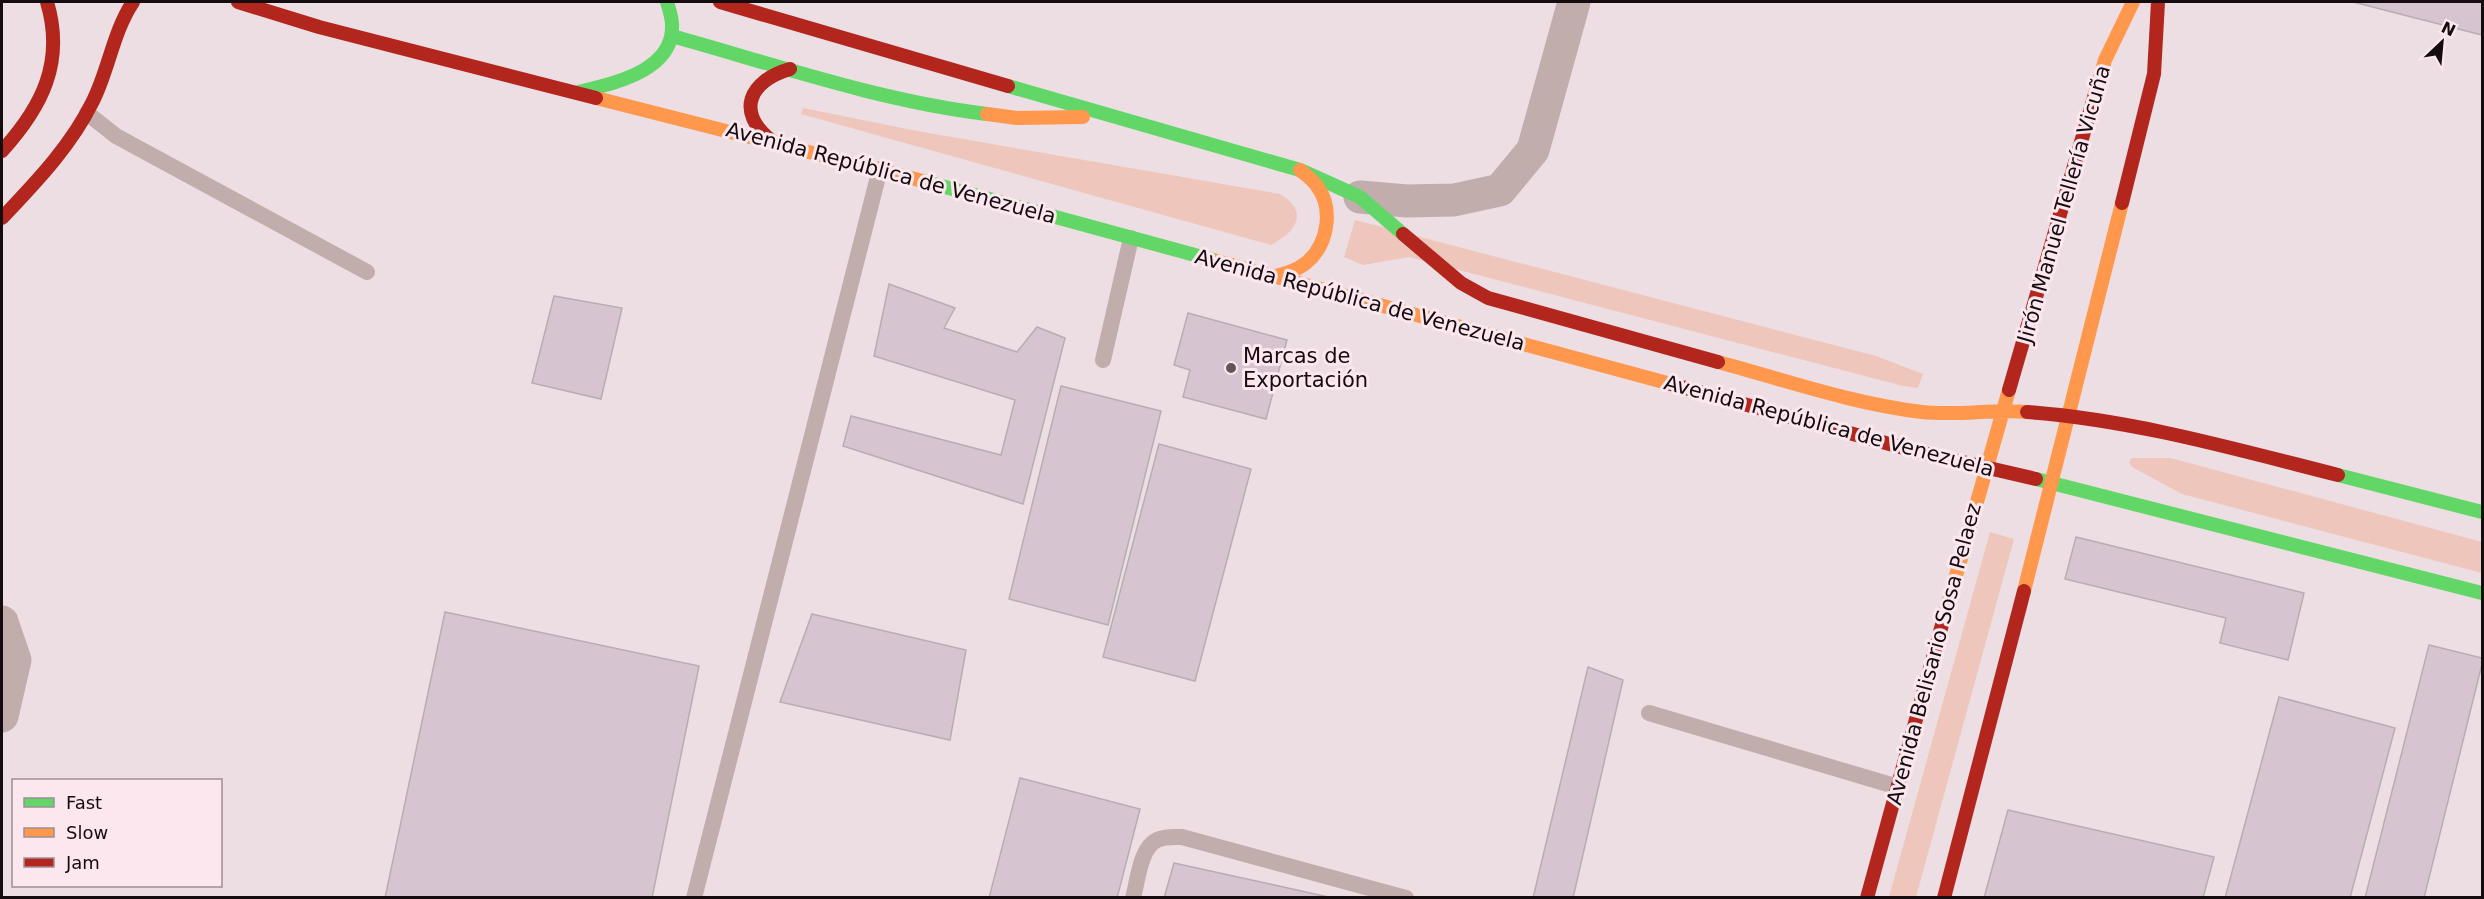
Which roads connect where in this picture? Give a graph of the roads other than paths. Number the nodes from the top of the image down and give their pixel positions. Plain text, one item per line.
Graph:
1 (46, 2) edge
2 (133, 2) edge
3 (238, 2) edge
4 (667, 2) edge
5 (720, 2) edge
6 (1574, 2) edge
7 (2133, 2) edge
8 (2158, 2) edge
9 (672, 36) junction
10 (790, 69) junction
11 (577, 92) junction
12 (87, 113) junction
13 (1114, 117) junction
14 (772, 141) junction
15 (2, 152) edge
16 (880, 169) junction
17 (1300, 170) junction
18 (1360, 197) junction
19 (2, 218) edge
20 (1131, 238) junction
21 (367, 272) dead end
22 (1272, 277) junction
23 (1103, 360) dead end
24 (2003, 410) junction
25 (2068, 415) junction
26 (1986, 468) junction
27 (2051, 482) junction
28 (2482, 512) edge
29 (2482, 593) edge
30 (2, 622) edge
31 (1649, 713) dead end
32 (2, 716) edge
33 (1898, 787) junction
34 (694, 897) edge
35 (1133, 897) edge
36 (1407, 897) edge
37 (1867, 897) edge
38 (1944, 897) edge

1 - 15 main road
2 - 12 main road
3 - 11 main road, Avenida República de Venezuela
4 - 9 main road
5 - 13 main road, Avenida República de Venezuela
6 - 18 street
7 - 24 main road, Jirón Manuel Tellería Vicuña
8 - 25 main road
9 - 10 main road, Avenida República de Venezuela
9 - 11 main road
10 - 13 main road, Avenida República de Venezuela
10 - 14 main road
11 - 14 main road, Avenida República de Venezuela
12 - 19 main road
12 - 21 lane
13 - 17 main road, Avenida República de Venezuela
14 - 16 main road, Avenida República de Venezuela
16 - 20 main road, Avenida República de Venezuela
16 - 34 lane
17 - 18 main road, Avenida República de Venezuela
17 - 22 main road
18 - 24 main road, Avenida República de Venezuela
20 - 22 main road, Avenida República de Venezuela
20 - 23 lane
22 - 26 main road, Avenida República de Venezuela
24 - 25 main road, Avenida República de Venezuela
24 - 26 main road, Avenida Belisario Sosa Pelaez
25 - 27 main road
25 - 28 main road, Avenida República de Venezuela
26 - 27 main road, Avenida República de Venezuela
26 - 33 main road, Avenida Belisario Sosa Pelaez
27 - 29 main road, Avenida República de Venezuela
27 - 38 main road
30 - 32 street
31 - 33 lane
33 - 37 main road, Avenida Belisario Sosa Pelaez
35 - 36 lane

